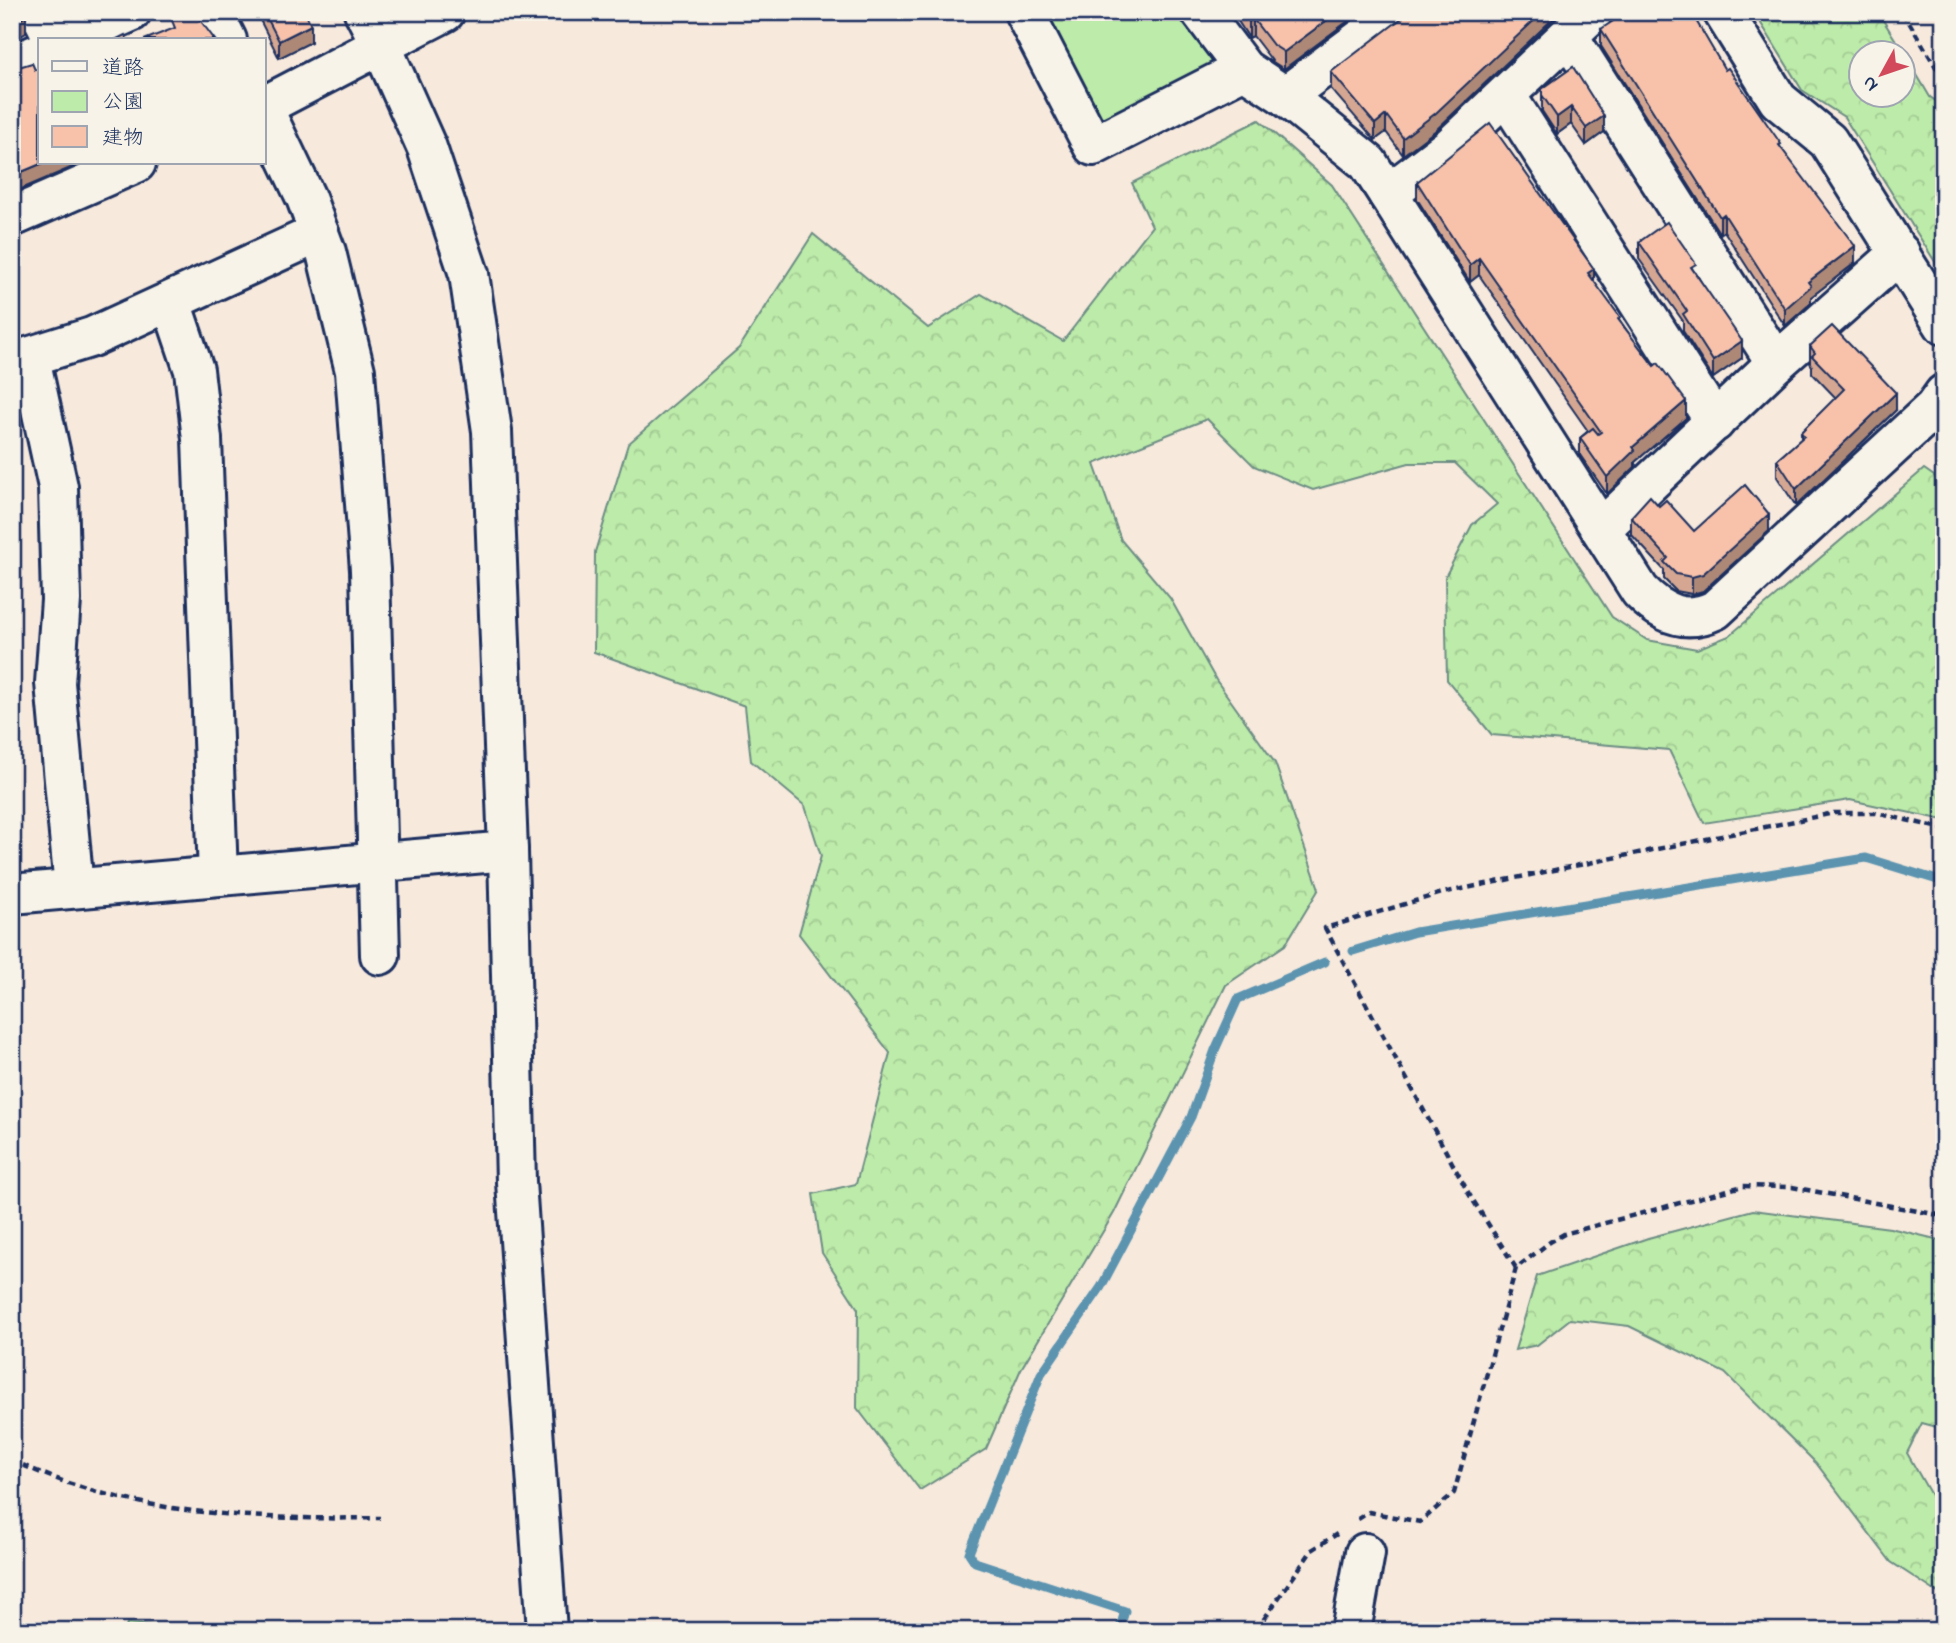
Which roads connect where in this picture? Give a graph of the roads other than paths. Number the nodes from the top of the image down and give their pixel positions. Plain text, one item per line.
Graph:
1 (40, 12) edge
2 (131, 12) edge
3 (213, 12) edge
4 (445, 12) edge
5 (1024, 12) edge
6 (1201, 12) edge
7 (1397, 12) edge
8 (1723, 12) edge
9 (1581, 25) edge
10 (373, 28) edge
11 (53, 38) edge
12 (72, 38) edge
13 (226, 38) edge
14 (38, 54) edge
15 (12, 65) edge
16 (1244, 69) junction
17 (1285, 96) junction
18 (1507, 97) junction
19 (266, 107) edge
20 (266, 118) edge
21 (273, 153) edge
22 (134, 164) edge
23 (1388, 194) junction
24 (12, 217) edge
25 (319, 233) junction
26 (1900, 253) junction
27 (172, 302) junction
28 (1944, 325) edge
29 (21, 360) edge
30 (1776, 363) junction
31 (1944, 394) edge
32 (1715, 422) junction
33 (1601, 529) junction
34 (508, 851) junction
35 (377, 862) junction
36 (218, 876) junction
37 (74, 888) junction
38 (12, 894) edge
39 (380, 955) dead end
40 (1356, 1533) road end
41 (547, 1631) edge
42 (1351, 1631) edge

1 - 11 street
2 - 12 street
3 - 13 street
4 - 10 street
5 - 16 street
6 - 16 street
7 - 17 street
8 - 26 street
9 - 18 street
9 - 30 street
10 - 19 street
10 - 34 street
14 - 15 street
16 - 17 street
17 - 23 street
18 - 23 street
18 - 32 street
20 - 21 street
21 - 25 street
22 - 24 street
23 - 33 street
25 - 27 street
25 - 35 street
26 - 28 street
26 - 30 street
27 - 29 street
27 - 36 street
29 - 37 street
30 - 32 street
31 - 33 street
32 - 33 street
34 - 35 street
34 - 41 street
35 - 36 street
35 - 39 street
36 - 37 street
37 - 38 street
40 - 42 street

